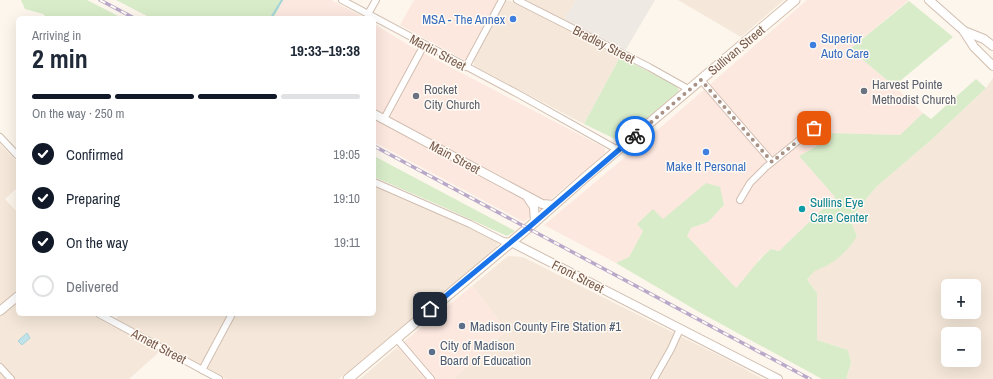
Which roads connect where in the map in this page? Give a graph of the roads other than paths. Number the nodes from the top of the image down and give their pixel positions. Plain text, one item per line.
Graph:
1 (342, 0) edge
2 (376, 0) edge
3 (502, 0) edge
4 (516, 0) edge
5 (795, 0) edge
6 (928, 0) edge
7 (368, 14) junction
8 (372, 16) edge
9 (376, 18) edge
10 (963, 30) junction
11 (424, 45) junction
12 (993, 46) edge
13 (993, 66) edge
14 (466, 67) junction
15 (701, 80) junction
16 (690, 90) junction
17 (376, 115) edge
18 (384, 119) junction
19 (814, 128) dead end
20 (0, 137) edge
21 (618, 150) junction
22 (16, 154) edge
23 (772, 162) junction
24 (376, 183) edge
25 (526, 196) junction
26 (740, 200) dead end
27 (554, 205) junction
28 (535, 222) junction
29 (511, 242) junction
30 (16, 298) edge
31 (0, 311) edge
32 (103, 316) edge
33 (231, 316) edge
34 (680, 329) junction
35 (396, 338) junction
36 (0, 367) edge
37 (202, 370) junction
38 (11, 379) edge
39 (219, 379) edge
40 (348, 379) edge
41 (431, 379) edge
42 (654, 379) edge
43 (778, 379) edge

1 - 7 street, Martin Street
2 - 7 street
3 - 14 street
4 - 16 street, Bradley Street
5 - 15 main road, Sullivan Street
6 - 10 street
7 - 8 street, Martin Street
9 - 11 street, Martin Street
10 - 12 street
10 - 13 street
11 - 14 street, Martin Street
11 - 18 street
14 - 21 street, Martin Street
15 - 16 main road, Sullivan Street
15 - 23 street
16 - 21 main road, Sullivan Street
17 - 18 street, Main Street
18 - 25 street, Main Street
19 - 23 street
20 - 22 street
21 - 27 main road, Sullivan Street
23 - 26 street
24 - 29 street, Front Street
25 - 27 street, Main Street
25 - 28 street
27 - 28 main road, Sullivan Street
28 - 29 main road, Sullivan Street
29 - 34 street, Front Street
29 - 35 main road, Sullivan Street
30 - 31 street
32 - 37 street, Arnett Street
33 - 37 street
34 - 42 street
34 - 43 street, Front Street
35 - 40 main road, Sullivan Street
35 - 41 street
36 - 38 street
37 - 39 street, Arnett Street

